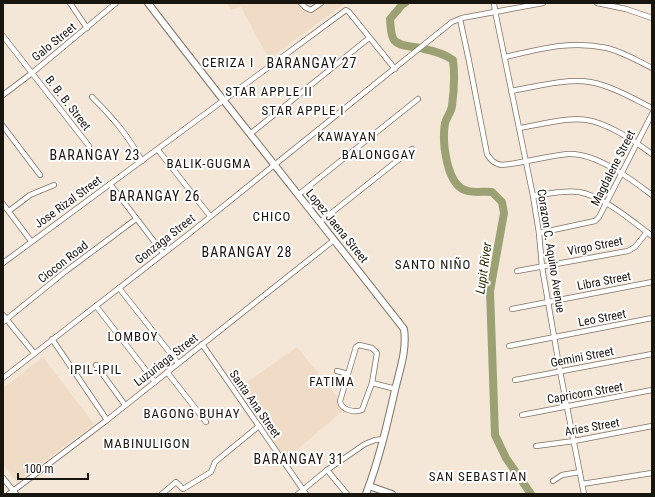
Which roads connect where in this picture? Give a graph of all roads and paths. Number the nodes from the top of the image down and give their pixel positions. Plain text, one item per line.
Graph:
1 (70, 3) edge
2 (116, 3) edge
3 (148, 3) edge
4 (301, 3) edge
5 (321, 3) edge
6 (494, 3) edge
7 (543, 3) edge
8 (597, 3) edge
9 (628, 3) edge
10 (522, 5) edge
11 (626, 9) junction
12 (495, 12) junction
13 (652, 18) edge
14 (460, 19) junction
15 (87, 28) junction
16 (3, 36) edge
17 (370, 38) junction
18 (504, 58) junction
19 (652, 68) edge
20 (395, 69) junction
21 (32, 73) junction
22 (511, 91) junction
23 (3, 95) edge
24 (92, 97) dead end
25 (418, 99) dead end
26 (223, 100) junction
27 (652, 108) edge
28 (652, 114) edge
29 (3, 126) edge
30 (519, 128) junction
31 (250, 134) junction
32 (638, 143) junction
33 (89, 146) dead end
34 (412, 149) dead end
35 (158, 150) junction
36 (652, 154) edge
37 (142, 161) junction
38 (525, 162) junction
39 (274, 166) junction
40 (622, 174) junction
41 (40, 175) dead end
42 (110, 184) junction
43 (54, 185) dead end
44 (298, 195) junction
45 (652, 195) edge
46 (533, 196) junction
47 (3, 204) edge
48 (606, 204) junction
49 (9, 211) junction
50 (210, 216) junction
51 (136, 219) junction
52 (320, 222) junction
53 (647, 232) junction
54 (539, 233) junction
55 (652, 236) edge
56 (334, 240) junction
57 (31, 241) junction
58 (163, 253) junction
59 (3, 263) edge
60 (542, 267) junction
61 (516, 271) dead end
62 (652, 282) edge
63 (119, 288) junction
64 (548, 302) junction
65 (96, 306) junction
66 (512, 309) dead end
67 (652, 318) edge
68 (4, 319) edge
69 (554, 337) junction
70 (52, 339) junction
71 (202, 344) junction
72 (510, 346) dead end
73 (34, 354) junction
74 (652, 354) edge
75 (178, 363) junction
76 (96, 365) dead end
77 (337, 371) dead end
78 (560, 371) junction
79 (167, 372) junction
80 (348, 374) junction
81 (3, 378) edge
82 (515, 380) dead end
83 (155, 382) junction
84 (372, 383) junction
85 (396, 389) junction
86 (652, 390) edge
87 (125, 405) junction
88 (567, 406) junction
89 (522, 414) dead end
90 (107, 420) junction
91 (206, 422) dead end
92 (259, 426) junction
93 (652, 426) edge
94 (384, 439) junction
95 (574, 441) junction
96 (536, 446) dead end
97 (327, 470) junction
98 (580, 472) junction
99 (652, 472) edge
100 (3, 478) edge
101 (553, 482) dead end
102 (582, 484) junction
103 (370, 486) junction
104 (304, 492) edge
105 (13, 493) edge
106 (162, 494) edge
107 (298, 494) edge
108 (347, 494) edge
109 (366, 494) edge
110 (392, 494) edge
111 (584, 494) edge

1 - 15 street
2 - 15 street, Galo Street
3 - 26 main road, Lopez Jaena Street
4 - 5 street
6 - 12 street, Corazon C. Aquino Avenue
7 - 10 street, Gonzaga Street
8 - 11 street
9 - 11 street
10 - 12 street, Gonzaga Street
11 - 13 street
12 - 14 street, Gonzaga Street
12 - 18 street, Corazon C. Aquino Avenue
14 - 20 street, Gonzaga Street
14 - 38 street
15 - 21 street, Galo Street
16 - 21 street, B. B. B. Street
17 - 20 street
17 - 26 street, Jose Rizal Street
17 - 31 street
18 - 19 street
18 - 22 street, Corazon C. Aquino Avenue
20 - 39 street, Gonzaga Street
21 - 23 street, Galo Street
21 - 33 street, B. B. B. Street
22 - 27 street
22 - 30 street, Corazon C. Aquino Avenue
24 - 37 street
25 - 44 street
26 - 31 main road, Lopez Jaena Street
26 - 35 street, Jose Rizal Street
28 - 32 street, Magdalene Street
29 - 41 street
30 - 32 street
30 - 38 street, Corazon C. Aquino Avenue
31 - 39 main road, Lopez Jaena Street
32 - 36 street
32 - 40 street, Magdalene Street
34 - 52 street
35 - 37 street, Jose Rizal Street
35 - 50 street
37 - 42 street, Jose Rizal Street
38 - 40 street
38 - 46 street, Corazon C. Aquino Avenue
39 - 44 main road, Lopez Jaena Street
39 - 50 street, Gonzaga Street
40 - 45 street
40 - 48 street, Magdalene Street
42 - 51 street
42 - 57 street, Jose Rizal Street
43 - 49 street
44 - 52 main road, Lopez Jaena Street
46 - 48 street
46 - 54 street, Corazon C. Aquino Avenue
47 - 49 street
48 - 53 street
48 - 54 street, Magdalene Street
49 - 57 street
50 - 58 street, Gonzaga Street
51 - 58 street
51 - 68 street, Ciocon Road
52 - 56 main road, Lopez Jaena Street
53 - 55 street
53 - 60 street, Virgo Street
54 - 60 street, Corazon C. Aquino Avenue
56 - 71 street, Luzuriaga Street
56 - 85 main road, Lopez Jaena Street
57 - 59 street, Jose Rizal Street
58 - 63 street, Gonzaga Street
60 - 61 street, Virgo Street
60 - 64 street, Corazon C. Aquino Avenue
62 - 64 street, Libra Street
63 - 65 street, Gonzaga Street
63 - 75 street
64 - 66 street, Libra Street
64 - 69 street, Corazon C. Aquino Avenue
65 - 70 street, Gonzaga Street
65 - 83 street
67 - 69 street, Leo Street
68 - 73 street
69 - 72 street, Leo Street
69 - 78 street, Corazon C. Aquino Avenue
70 - 73 street, Gonzaga Street
70 - 90 street
71 - 75 street, Luzuriaga Street
71 - 92 street, Santa Ana Street
73 - 81 street, Gonzaga Street
74 - 78 street, Gemini Street
75 - 79 street, Luzuriaga Street
76 - 87 street
77 - 80 street
78 - 82 street, Gemini Street
78 - 88 street, Corazon C. Aquino Avenue
79 - 83 street, Luzuriaga Street
79 - 91 street
80 - 84 street
80 - 84 street
83 - 87 street, Luzuriaga Street
84 - 85 street
85 - 94 main road, Lopez Jaena Street
86 - 88 street, Capricorn Street
87 - 90 street, Luzuriaga Street
88 - 89 street, Capricorn Street
88 - 95 street, Corazon C. Aquino Avenue
90 - 105 street, Luzuriaga Street
92 - 104 street, Santa Ana Street
92 - 106 street
93 - 95 street, Aries Street
94 - 97 street
94 - 103 main road, Lopez Jaena Street
95 - 96 street, Aries Street
95 - 98 street, Corazon C. Aquino Avenue
97 - 104 street
97 - 108 street
98 - 101 street
98 - 102 street, Corazon C. Aquino Avenue
99 - 102 street
100 - 105 street
102 - 111 street, Corazon C. Aquino Avenue
103 - 109 main road, Lopez Jaena Street
103 - 110 main road
104 - 107 street

